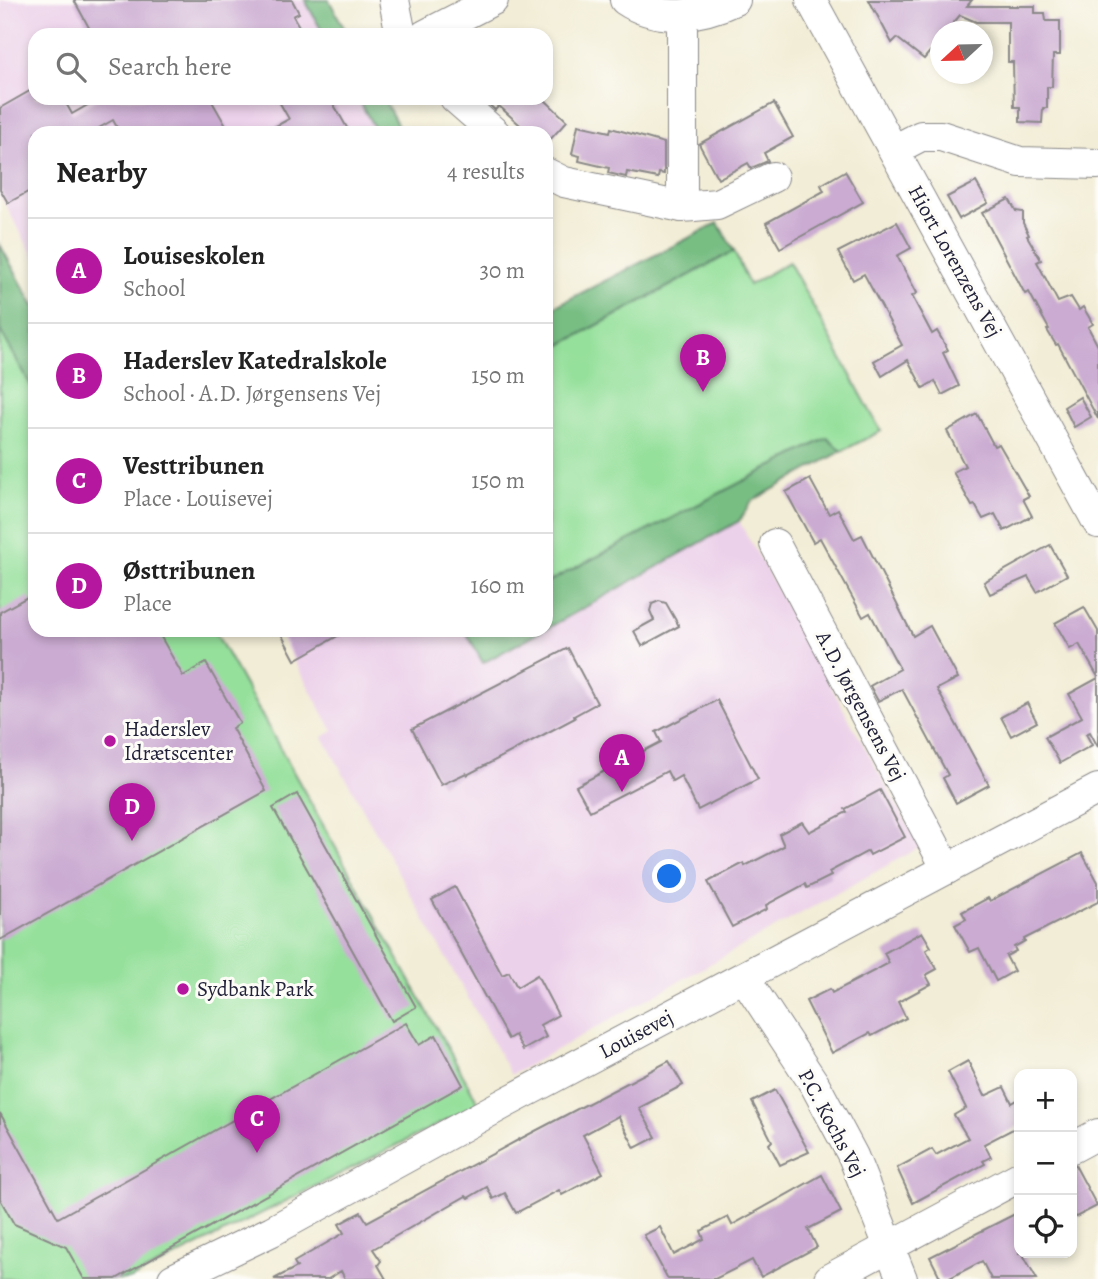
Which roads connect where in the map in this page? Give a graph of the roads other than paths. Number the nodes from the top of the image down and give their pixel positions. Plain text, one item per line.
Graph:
1 (394, 0) edge
2 (493, 0) edge
3 (625, 0) edge
4 (735, 0) edge
5 (811, 0) edge
6 (682, 15) junction
7 (400, 28) edge
8 (439, 28) edge
9 (463, 105) edge
10 (487, 126) edge
11 (894, 149) junction
12 (1098, 164) edge
13 (553, 176) edge
14 (773, 177) dead end
15 (682, 207) junction
16 (1098, 523) edge
17 (775, 544) dead end
18 (1098, 789) edge
19 (947, 869) junction
20 (744, 977) junction
21 (1098, 1134) edge
22 (1077, 1145) edge
23 (1014, 1180) edge
24 (890, 1246) junction
25 (173, 1279) edge
26 (829, 1279) edge
27 (902, 1279) edge

1 - 7 street
2 - 8 street
3 - 6 street
4 - 6 street
5 - 11 street, Hiort Lorenzens Vej
6 - 15 street
9 - 10 street
11 - 12 street
11 - 16 street, Hiort Lorenzens Vej
13 - 15 street
14 - 15 street
17 - 19 street, A.D. Jørgensens Vej
18 - 19 street, Louisevej
19 - 20 street, Louisevej
20 - 24 street, P.C. Kochs Vej
20 - 25 street, Louisevej
21 - 22 street
23 - 24 street
24 - 26 street
24 - 27 street, P.C. Kochs Vej

